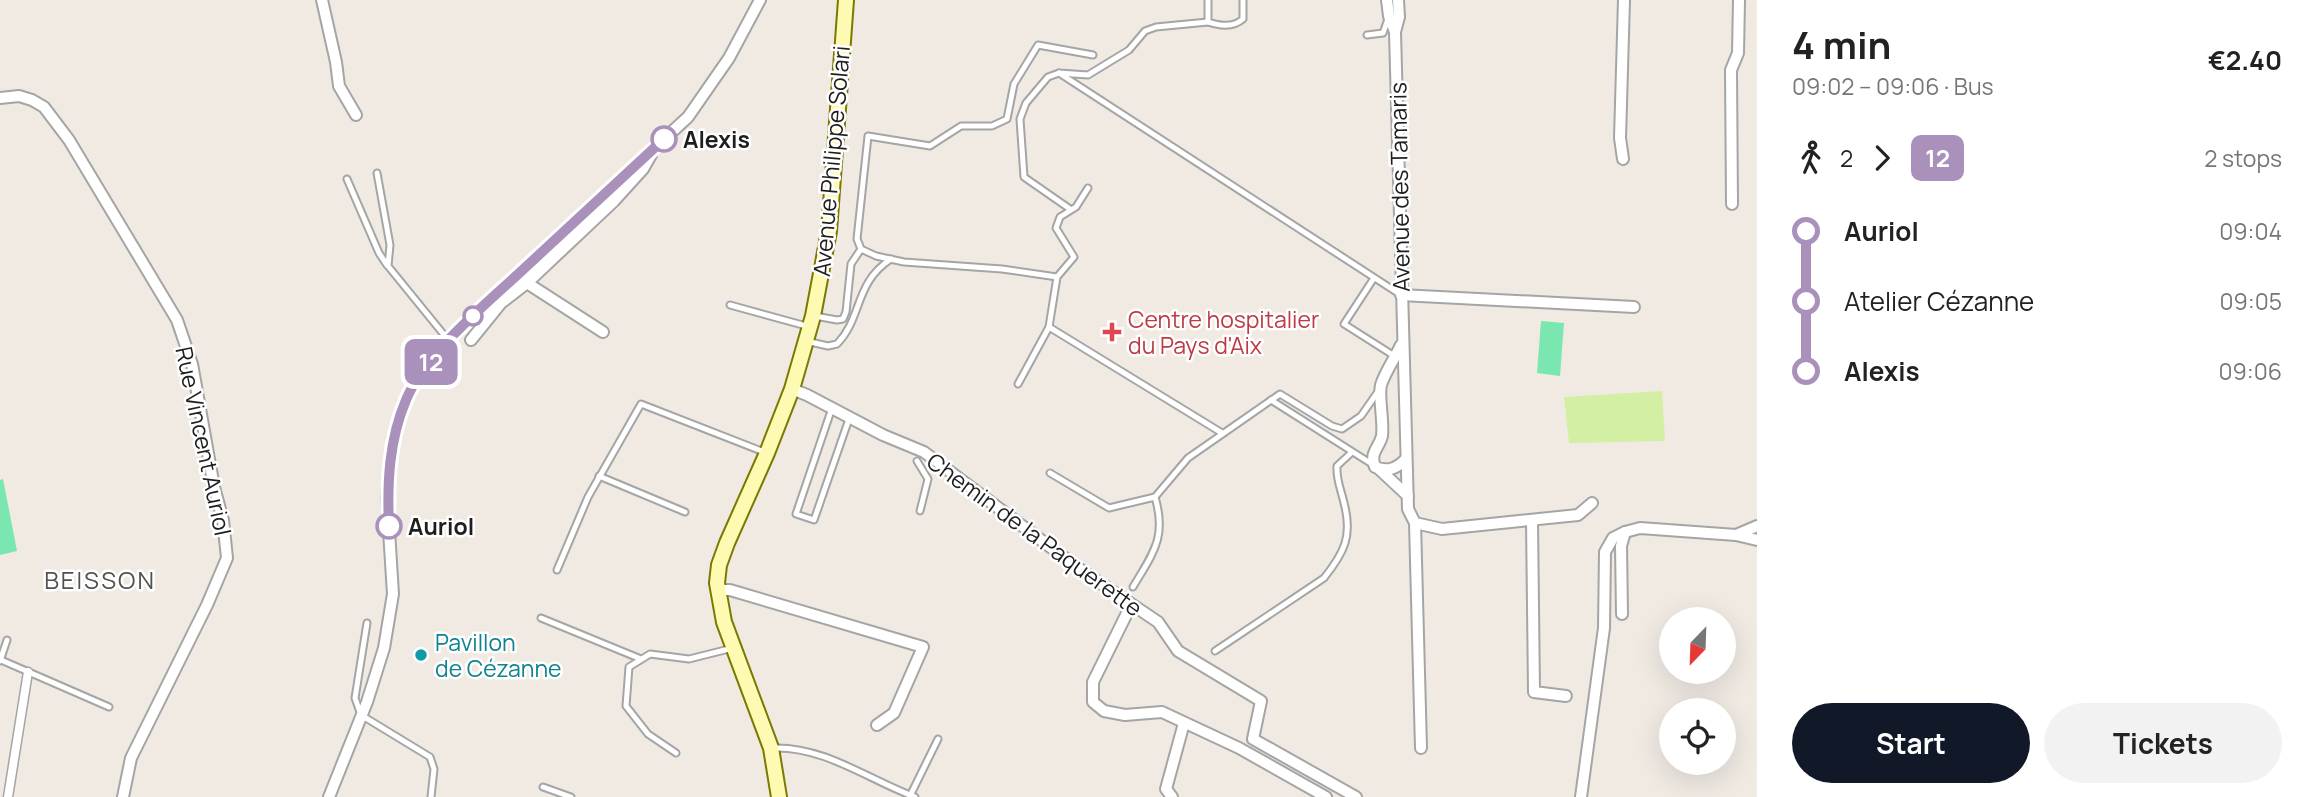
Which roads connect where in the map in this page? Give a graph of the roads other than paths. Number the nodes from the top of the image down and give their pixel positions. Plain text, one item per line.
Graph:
1 (322, 0) edge
2 (760, 0) edge
3 (846, 0) edge
4 (1208, 0) edge
5 (1243, 0) edge
6 (1387, 0) edge
7 (1398, 0) edge
8 (1624, 0) edge
9 (1739, 0) edge
10 (1389, 16) junction
11 (1208, 22) junction
12 (1395, 32) junction
13 (1367, 35) dead end
14 (1093, 54) dead end
15 (1059, 73) junction
16 (0, 98) edge
17 (356, 114) dead end
18 (653, 149) junction
19 (1623, 159) dead end
20 (377, 173) dead end
21 (346, 180) dead end
22 (1088, 188) dead end
23 (1732, 204) dead end
24 (1070, 209) junction
25 (861, 249) junction
26 (891, 259) junction
27 (388, 266) junction
28 (1057, 277) junction
29 (1374, 278) junction
30 (527, 283) junction
31 (1401, 295) junction
32 (730, 304) dead end
33 (1634, 307) dead end
34 (1049, 327) junction
35 (810, 328) junction
36 (603, 332) dead end
37 (471, 340) dead end
38 (449, 341) junction
39 (1403, 342) junction
40 (1395, 357) junction
41 (1390, 368) junction
42 (1404, 375) junction
43 (1018, 384) dead end
44 (1380, 387) junction
45 (792, 389) junction
46 (1271, 400) junction
47 (832, 408) junction
48 (849, 417) junction
49 (1342, 429) junction
50 (1222, 433) junction
51 (1340, 444) junction
52 (767, 453) junction
53 (1351, 453) junction
54 (1406, 459) junction
55 (916, 461) dead end
56 (1375, 467) junction
57 (1050, 473) dead end
58 (599, 476) junction
59 (1408, 496) junction
60 (1155, 498) junction
61 (1592, 503) dead end
62 (920, 511) dead end
63 (685, 512) dead end
64 (1532, 521) junction
65 (1415, 523) junction
66 (1757, 526) edge
67 (1625, 532) junction
68 (1736, 536) junction
69 (1757, 540) edge
70 (557, 570) dead end
71 (1133, 587) dead end
72 (718, 590) junction
73 (1131, 605) junction
74 (1622, 614) dead end
75 (541, 618) dead end
76 (367, 623) dead end
77 (7, 640) dead end
78 (733, 648) junction
79 (1215, 651) dead end
80 (642, 659) junction
81 (0, 660) edge
82 (28, 672) junction
83 (1566, 696) dead end
84 (108, 707) dead end
85 (361, 715) junction
86 (1184, 723) junction
87 (877, 725) dead end
88 (938, 739) dead end
89 (771, 748) junction
90 (1421, 748) dead end
91 (676, 753) dead end
92 (543, 788) dead end
93 (913, 796) edge
94 (8, 797) edge
95 (123, 797) edge
96 (329, 797) edge
97 (432, 797) edge
98 (571, 797) edge
99 (779, 797) edge
100 (1172, 797) edge
101 (1326, 797) edge
102 (1356, 797) edge
103 (1581, 797) edge

1 - 17 street
2 - 18 street
3 - 35 main road, Avenue Philippe Solari
4 - 11 lane
5 - 11 lane
6 - 10 street, Avenue des Tamaris
7 - 12 street, Avenue des Tamaris
8 - 19 street
9 - 23 street
10 - 12 street, Avenue des Tamaris
10 - 13 lane
11 - 15 lane
12 - 31 street, Avenue des Tamaris
14 - 25 lane
15 - 24 lane
15 - 29 lane
16 - 95 street, Rue Vincent Auriol
18 - 30 street
18 - 38 street
20 - 27 lane
21 - 27 lane
22 - 24 lane
24 - 28 lane
25 - 26 lane
25 - 35 lane
26 - 28 lane
26 - 35 lane
27 - 38 lane
28 - 34 lane
29 - 31 lane
29 - 40 lane
30 - 36 street
30 - 37 street
31 - 33 street
31 - 39 street, Avenue des Tamaris
32 - 35 lane
34 - 43 lane
34 - 50 lane
35 - 45 main road, Avenue Philippe Solari
38 - 85 street
39 - 40 street
39 - 42 street, Avenue des Tamaris
40 - 41 street
41 - 42 lane
41 - 44 street
42 - 54 street, Avenue des Tamaris
44 - 49 lane
44 - 56 street
45 - 47 street, Chemin de la Paquerette
45 - 52 main road, Avenue Philippe Solari
46 - 49 lane
46 - 50 lane
46 - 51 lane
47 - 48 street, Chemin de la Paquerette
47 - 48 lane
48 - 73 street, Chemin de la Paquerette
49 - 51 lane
50 - 60 lane
51 - 53 lane
52 - 58 lane
52 - 72 main road, Avenue Philippe Solari
53 - 56 lane
53 - 79 lane
54 - 56 street
54 - 59 street, Avenue des Tamaris
55 - 62 lane
56 - 59 street
57 - 60 lane
58 - 63 lane
58 - 70 lane
59 - 65 street, Avenue des Tamaris
60 - 71 lane
61 - 64 street
64 - 65 street
64 - 83 street
65 - 90 street, Avenue des Tamaris
66 - 68 street
67 - 68 street
67 - 74 street
67 - 103 street
68 - 69 street
72 - 78 main road, Avenue Philippe Solari
72 - 87 street
73 - 86 street
73 - 102 street, Chemin de la Paquerette
75 - 80 lane
76 - 85 lane
77 - 81 lane
78 - 80 lane
78 - 89 main road, Avenue Philippe Solari
80 - 91 lane
81 - 82 lane
82 - 84 lane
82 - 94 street
85 - 96 street
85 - 97 lane
86 - 100 street
86 - 101 street
88 - 93 lane
89 - 93 lane
89 - 99 main road, Avenue Philippe Solari
92 - 98 lane

